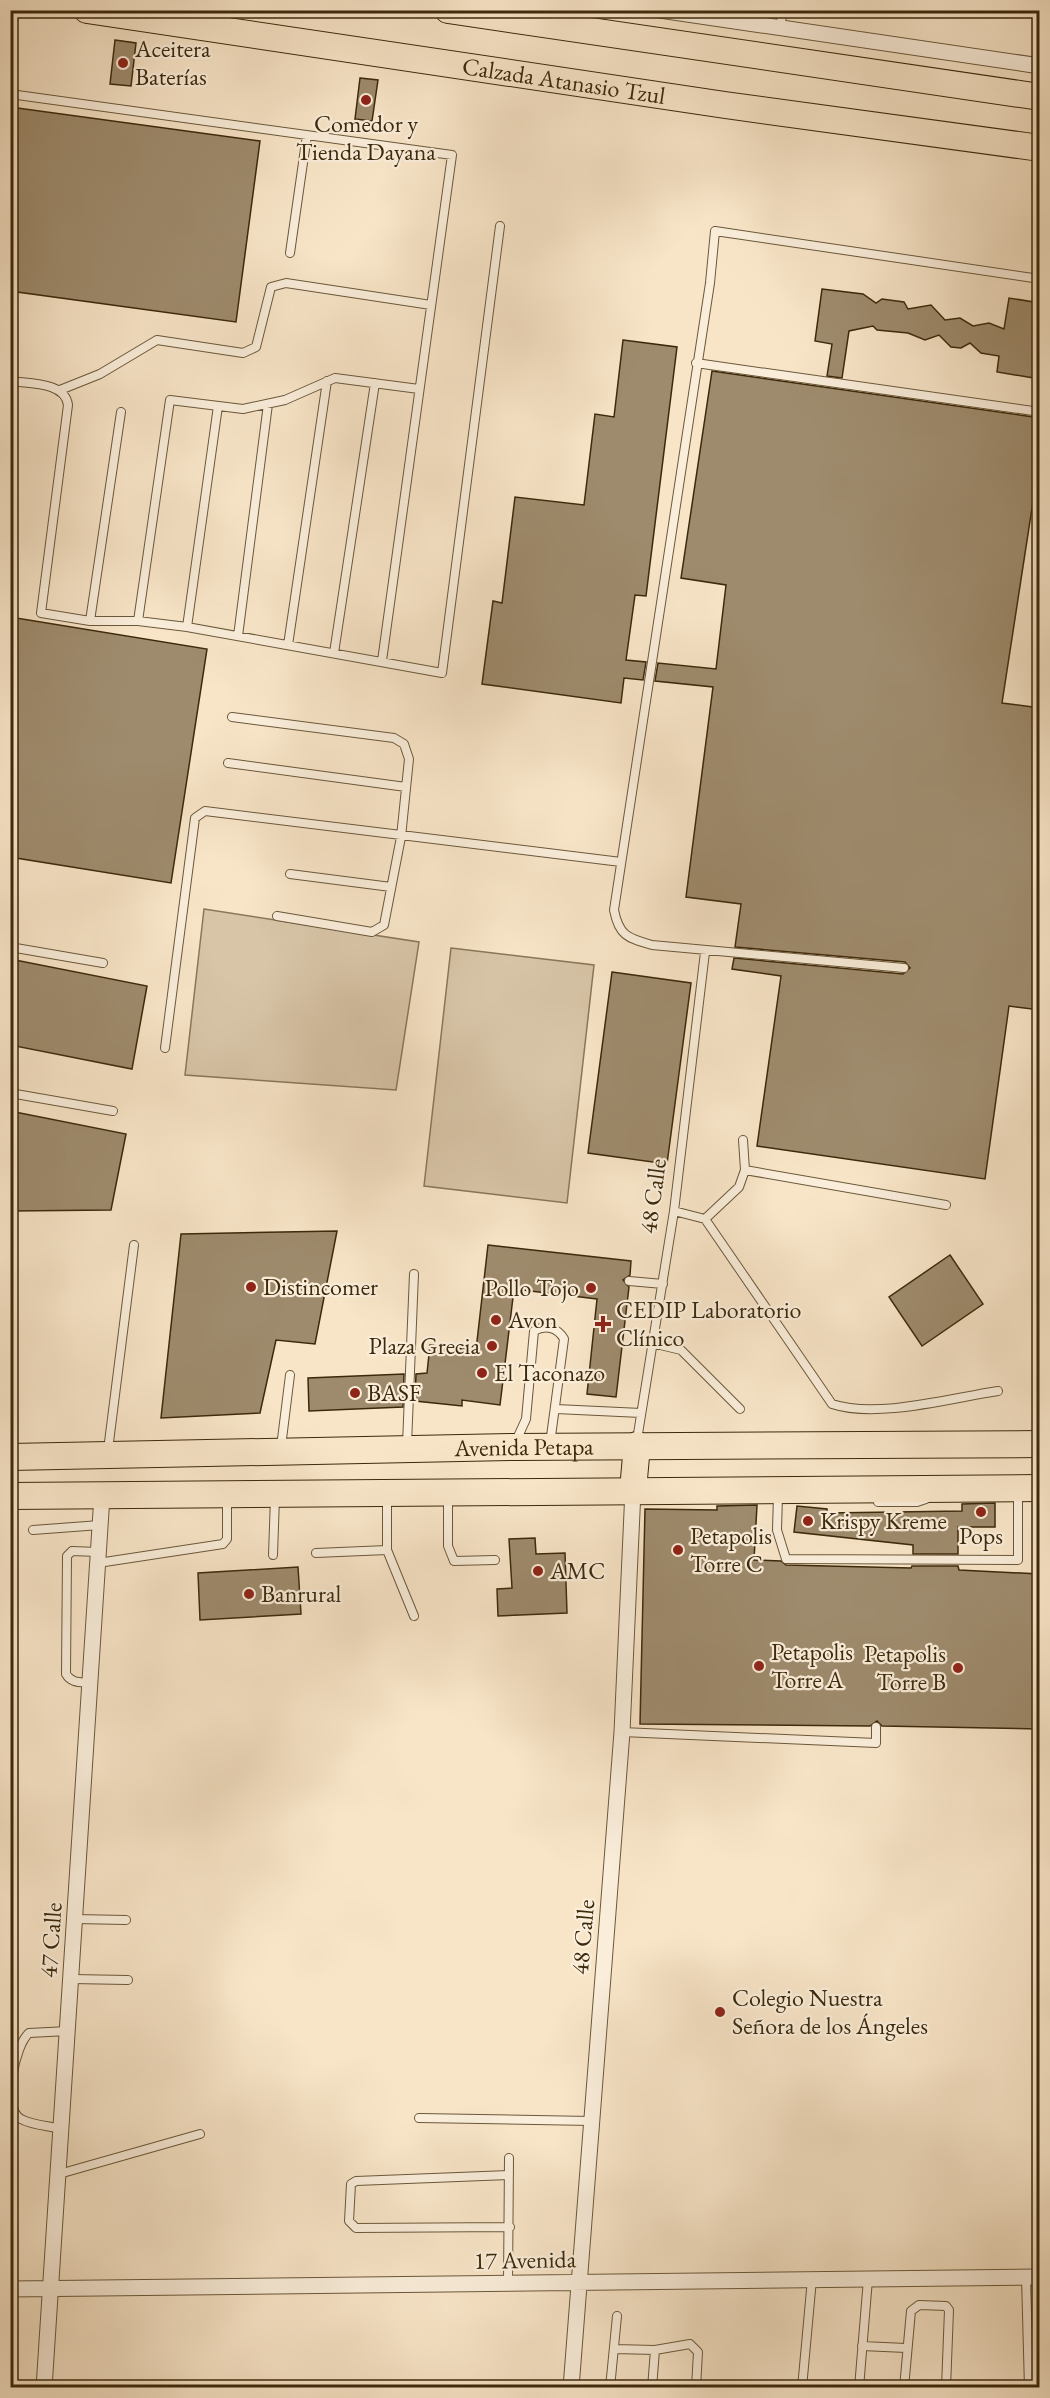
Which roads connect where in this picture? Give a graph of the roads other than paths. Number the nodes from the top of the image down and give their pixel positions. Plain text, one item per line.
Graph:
1 (87, 10) edge
2 (448, 10) edge
3 (660, 10) edge
4 (783, 10) edge
5 (780, 28) junction
6 (1040, 66) edge
7 (10, 94) edge
8 (1040, 97) edge
9 (307, 135) junction
10 (1040, 148) edge
11 (500, 226) dead end
12 (290, 253) dead end
13 (1040, 279) edge
14 (431, 305) junction
15 (696, 363) junction
16 (10, 381) edge
17 (327, 381) junction
18 (375, 383) junction
19 (419, 389) junction
20 (60, 390) junction
21 (268, 404) junction
22 (218, 406) junction
23 (122, 412) dead end
24 (1040, 412) edge
25 (90, 621) junction
26 (138, 621) junction
27 (188, 627) junction
28 (238, 636) junction
29 (288, 645) junction
30 (334, 653) junction
31 (382, 662) junction
32 (232, 717) dead end
33 (228, 763) dead end
34 (406, 787) junction
35 (401, 837) junction
36 (621, 862) junction
37 (290, 874) dead end
38 (391, 887) junction
39 (277, 916) dead end
40 (10, 947) edge
41 (705, 952) junction
42 (103, 963) dead end
43 (904, 968) dead end
44 (165, 1048) dead end
45 (10, 1093) edge
46 (113, 1111) dead end
47 (743, 1140) dead end
48 (745, 1170) junction
49 (946, 1205) dead end
50 (675, 1211) junction
51 (705, 1219) junction
52 (134, 1245) dead end
53 (414, 1274) dead end
54 (629, 1281) dead end
55 (663, 1284) junction
56 (652, 1343) junction
57 (290, 1375) dead end
58 (998, 1391) dead end
59 (556, 1409) junction
60 (740, 1409) dead end
61 (642, 1413) junction
62 (637, 1444) junction
63 (1040, 1444) edge
64 (514, 1447) junction
65 (550, 1448) junction
66 (407, 1449) junction
67 (280, 1451) junction
68 (108, 1454) junction
69 (10, 1457) edge
70 (1029, 1488) edge
71 (935, 1489) junction
72 (633, 1490) junction
73 (387, 1492) junction
74 (448, 1492) junction
75 (227, 1494) junction
76 (275, 1494) junction
77 (785, 1495) junction
78 (10, 1496) edge
79 (102, 1496) junction
80 (869, 1502) dead end
81 (100, 1525) junction
82 (33, 1530) dead end
83 (387, 1550) junction
84 (316, 1553) dead end
85 (273, 1555) dead end
86 (98, 1557) junction
87 (495, 1560) dead end
88 (414, 1616) dead end
89 (90, 1683) junction
90 (876, 1727) dead end
91 (622, 1732) junction
92 (75, 1919) junction
93 (126, 1920) dead end
94 (71, 1979) junction
95 (128, 1980) dead end
96 (68, 2031) junction
97 (419, 2118) dead end
98 (591, 2121) junction
99 (62, 2129) junction
100 (200, 2134) dead end
101 (509, 2158) dead end
102 (59, 2174) junction
103 (509, 2175) junction
104 (510, 2228) junction
105 (1033, 2277) edge
106 (868, 2278) junction
107 (812, 2279) junction
108 (579, 2282) junction
109 (508, 2283) junction
110 (52, 2288) junction
111 (10, 2289) edge
112 (617, 2316) dead end
113 (862, 2346) junction
114 (906, 2348) junction
115 (614, 2349) junction
116 (655, 2350) junction
117 (45, 2388) edge
118 (571, 2388) edge
119 (610, 2388) edge
120 (652, 2388) edge
121 (696, 2388) edge
122 (802, 2388) edge
123 (859, 2388) edge
124 (903, 2388) edge
125 (946, 2388) edge
126 (1029, 2388) edge

1 - 10 main road, Calzada Atanasio Tzul
2 - 8 main road
3 - 5 street
4 - 5 lane
5 - 6 street
7 - 9 lane
9 - 12 lane
9 - 14 lane
11 - 31 lane
13 - 15 lane
14 - 19 lane
14 - 20 lane
15 - 24 lane
15 - 36 lane
16 - 20 lane
17 - 18 lane
17 - 21 lane
17 - 29 lane
18 - 19 lane
18 - 30 lane
19 - 31 lane
20 - 25 lane
21 - 22 lane
21 - 28 lane
22 - 26 lane
22 - 27 lane
23 - 25 lane
25 - 26 lane
26 - 27 lane
27 - 28 lane
28 - 29 lane
29 - 30 lane
30 - 31 lane
32 - 34 lane
33 - 34 lane
34 - 35 lane
35 - 36 lane
35 - 38 lane
35 - 44 lane
36 - 41 lane
37 - 38 lane
38 - 39 lane
40 - 42 lane
41 - 43 lane
41 - 50 lane, 48 Calle
45 - 46 lane
47 - 48 lane
48 - 49 lane
48 - 51 lane
50 - 51 lane
50 - 55 lane, 48 Calle
51 - 58 lane
52 - 68 lane
53 - 66 lane
54 - 55 lane
55 - 56 lane, 48 Calle
56 - 60 lane
56 - 61 lane, 48 Calle
57 - 67 lane
59 - 61 lane
59 - 64 lane
59 - 65 lane
61 - 62 lane, 48 Calle
62 - 63 main road, Avenida Petapa
62 - 65 main road, Avenida Petapa
62 - 72 main road
64 - 65 main road, Avenida Petapa
64 - 66 main road, Avenida Petapa
66 - 67 main road, Avenida Petapa
67 - 68 main road, Avenida Petapa
68 - 69 main road, Avenida Petapa
70 - 71 main road, Avenida Petapa
70 - 77 lane
71 - 77 main road, Avenida Petapa
71 - 80 lane
72 - 74 main road, Avenida Petapa
72 - 77 main road, Avenida Petapa
72 - 91 street, 48 Calle
73 - 74 main road, Avenida Petapa
73 - 76 main road, Avenida Petapa
73 - 83 lane
74 - 87 lane
75 - 76 main road, Avenida Petapa
75 - 79 main road, Avenida Petapa
75 - 86 lane
76 - 85 lane
78 - 79 main road, Avenida Petapa
79 - 81 street, 47 Calle
81 - 82 lane
81 - 86 street, 47 Calle
83 - 84 lane
83 - 88 lane
86 - 89 street, 47 Calle
86 - 89 lane
89 - 92 street, 47 Calle
90 - 91 lane
91 - 98 street, 48 Calle
92 - 93 lane
92 - 94 street, 47 Calle
94 - 95 lane
94 - 96 street, 47 Calle
96 - 99 street, 47 Calle
96 - 99 lane
97 - 98 lane
98 - 108 street, 48 Calle
99 - 102 street, 47 Calle
100 - 102 lane
101 - 103 lane
102 - 110 street, 47 Calle
103 - 104 lane
103 - 104 lane
104 - 109 lane
105 - 106 street, 17 Avenida
105 - 126 lane
106 - 107 street, 17 Avenida
106 - 113 lane
107 - 108 street, 17 Avenida
107 - 122 lane
108 - 109 street, 17 Avenida
108 - 118 street, 48 Calle
109 - 110 street, 17 Avenida
110 - 111 street, 17 Avenida
110 - 117 street, 47 Calle
112 - 115 lane
113 - 114 lane
113 - 123 lane
114 - 124 lane
114 - 125 lane
115 - 116 lane
115 - 119 lane
116 - 120 lane
116 - 121 lane

